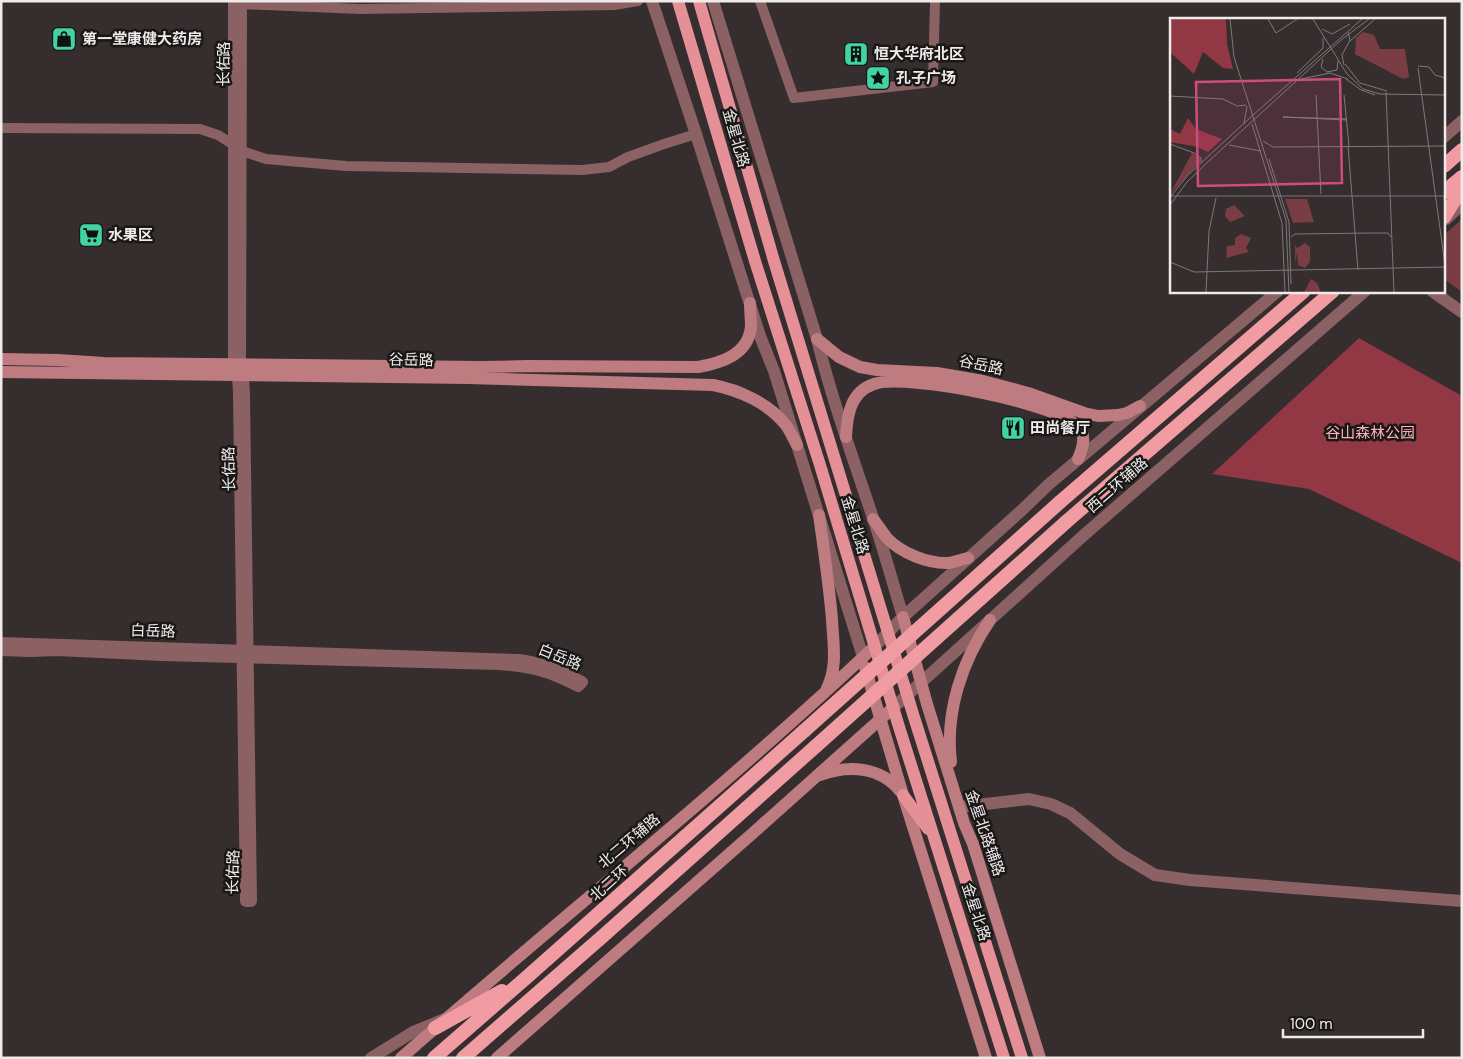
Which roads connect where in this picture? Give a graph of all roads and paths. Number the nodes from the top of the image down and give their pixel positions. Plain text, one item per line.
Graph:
1 (638, 1) edge
2 (652, 1) edge
3 (678, 1) edge
4 (699, 1) edge
5 (713, 1) edge
6 (760, 1) edge
7 (935, 1) edge
8 (239, 2) edge
9 (1462, 121) edge
10 (1, 128) edge
11 (696, 134) junction
12 (1446, 135) edge
13 (1462, 142) edge
14 (237, 147) junction
15 (1462, 150) edge
16 (1446, 152) edge
17 (1446, 164) edge
18 (1462, 177) edge
19 (1462, 188) edge
20 (1446, 190) edge
21 (1462, 204) edge
22 (1446, 214) edge
23 (1446, 219) edge
24 (1277, 292) edge
25 (1303, 292) edge
26 (1332, 292) edge
27 (1364, 292) edge
28 (1433, 292) edge
29 (1442, 292) edge
30 (750, 303) junction
31 (1462, 306) edge
32 (1462, 312) edge
33 (818, 339) junction
34 (1, 359) edge
35 (239, 369) junction
36 (1, 372) edge
37 (1140, 406) junction
38 (846, 437) junction
39 (797, 445) junction
40 (1078, 459) junction
41 (818, 515) junction
42 (873, 518) junction
43 (968, 558) junction
44 (903, 617) junction
45 (990, 620) junction
46 (889, 632) junction
47 (1, 643) edge
48 (875, 646) junction
49 (1, 650) edge
50 (245, 654) junction
51 (863, 657) junction
52 (921, 683) junction
53 (823, 694) junction
54 (907, 694) junction
55 (894, 707) junction
56 (880, 719) junction
57 (818, 776) junction
58 (903, 795) junction
59 (957, 802) junction
60 (935, 837) junction
61 (1462, 901) edge
62 (527, 978) junction
63 (440, 1023) junction
64 (371, 1058) edge
65 (401, 1058) edge
66 (434, 1058) edge
67 (463, 1058) edge
68 (497, 1058) edge
69 (986, 1058) edge
70 (1004, 1058) edge
71 (1022, 1058) edge
72 (1040, 1058) edge

1 - 8 street
2 - 11 street
3 - 48 main road, 金星北路
4 - 46 main road, 金星北路
5 - 33 street
6 - 7 street
8 - 14 street, 长佑路
9 - 12 street
10 - 14 street
11 - 14 street
11 - 30 street
13 - 16 highway
14 - 35 street, 长佑路
15 - 17 highway
18 - 20 highway
19 - 22 highway
21 - 23 street
24 - 37 street
25 - 62 highway, 北二环, bridge
26 - 67 highway, bridge
27 - 45 street, 西二环辅路
28 - 32 street
29 - 31 street
30 - 35 main road
30 - 39 street
33 - 37 main road, 谷岳路
33 - 38 street
34 - 35 main road
35 - 36 main road, 谷岳路
35 - 39 main road, 谷岳路
35 - 50 street, 长佑路
37 - 40 street
38 - 40 main road, 谷岳路
38 - 42 street
39 - 41 street
40 - 43 street
41 - 51 street
41 - 53 main road
42 - 43 main road
42 - 44 street
43 - 44 street
44 - 46 street
44 - 52 main road, 金星北路辅路
45 - 52 street, 西二环辅路
45 - 59 main road
46 - 48 street
46 - 54 main road, 金星北路
47 - 50 street, 白岳路
48 - 51 main road, 北二环辅路
48 - 55 main road, 金星北路
49 - 50 street, 白岳路
50 - 50 street, 长佑路
50 - 50 street, 白岳路
51 - 53 main road, 北二环辅路
51 - 56 main road
52 - 54 street, 西二环辅路
52 - 59 main road, 金星北路辅路
53 - 63 main road, 北二环辅路
54 - 55 street, 西二环辅路
54 - 71 main road, 金星北路
55 - 56 main road
55 - 60 main road, 金星北路
56 - 57 main road
56 - 58 main road
57 - 58 main road
57 - 68 main road
58 - 60 main road
58 - 69 main road
59 - 61 street
59 - 72 main road, 金星北路辅路
60 - 70 main road, 金星北路
62 - 63 highway
62 - 66 highway, 北二环
63 - 64 street
63 - 65 main road, 北二环辅路

